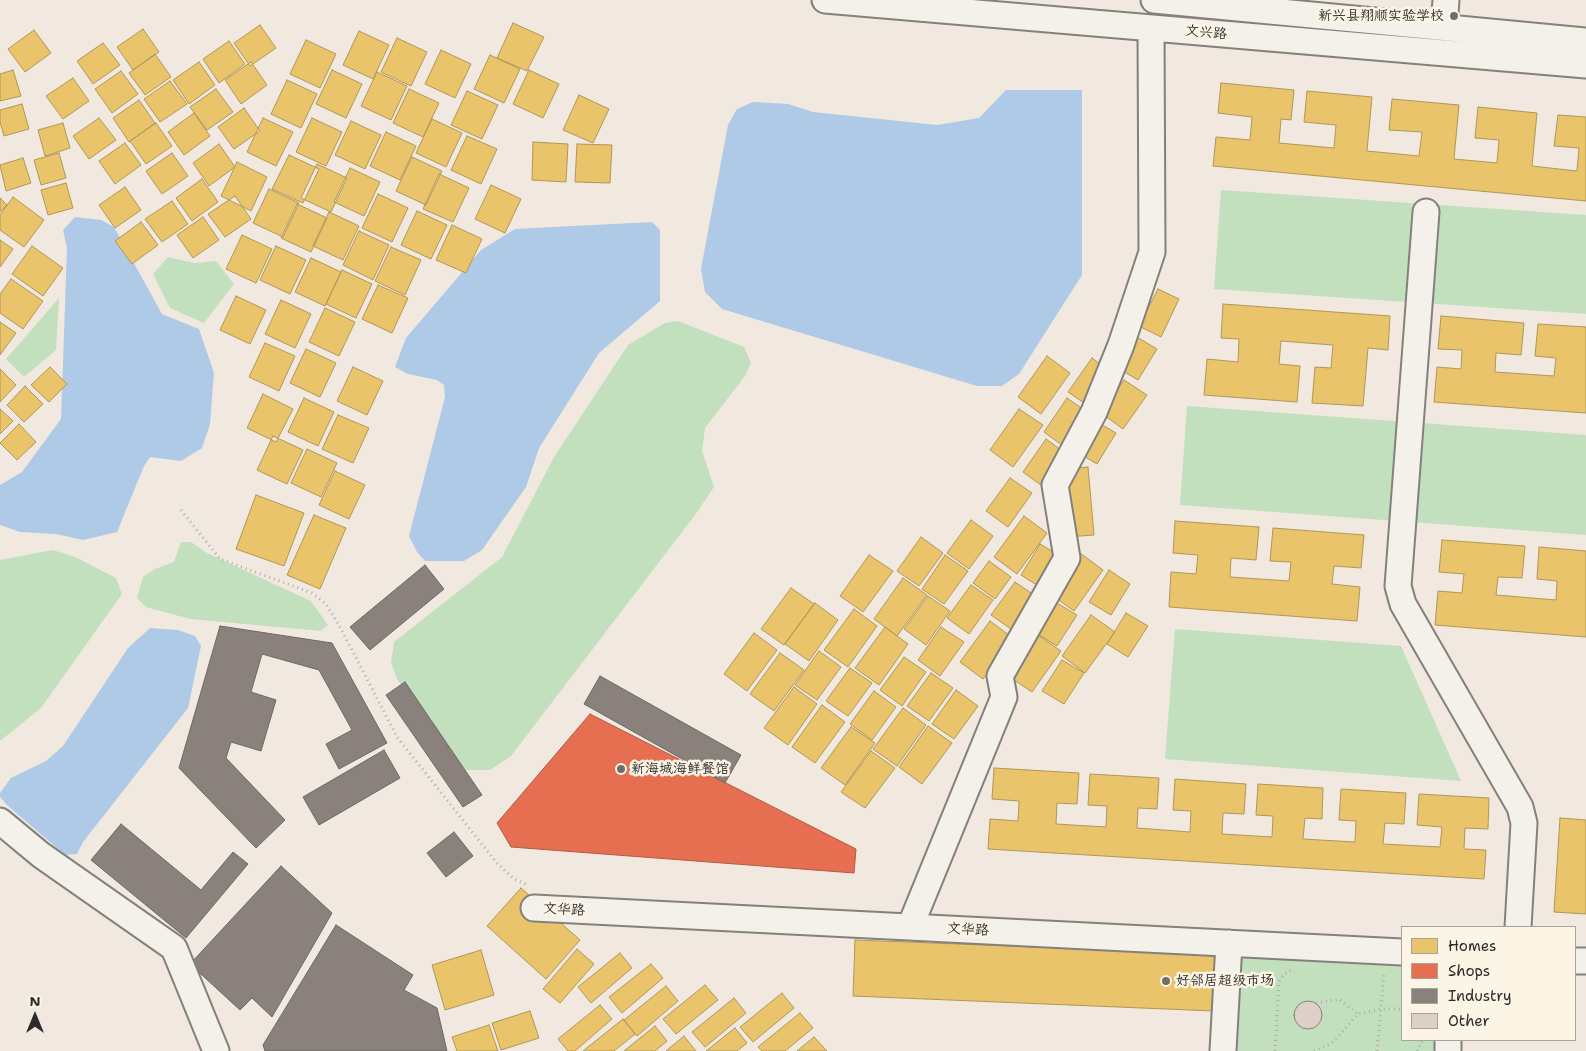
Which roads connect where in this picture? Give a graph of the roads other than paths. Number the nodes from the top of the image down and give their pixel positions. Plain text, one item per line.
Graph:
1 (825, 0) edge
2 (1154, 0) edge
3 (1446, 0) edge
4 (1199, 5) junction
5 (1444, 27) junction
6 (1151, 28) junction
7 (1196, 32) junction
8 (1586, 41) edge
9 (1586, 65) edge
10 (1426, 212) dead end
11 (0, 821) edge
12 (534, 898) road end
13 (1518, 926) edge
14 (910, 927) junction
15 (1229, 943) junction
16 (1401, 952) edge
17 (216, 1051) edge
18 (1223, 1051) edge

1 - 6 street, 文兴路
2 - 4 street, 文兴路
3 - 5 street
4 - 5 street, 文兴路
4 - 7 street
5 - 8 street, 文兴路
6 - 7 street, 文兴路
6 - 14 street
7 - 9 street, 文兴路
10 - 13 street
11 - 17 street
12 - 14 street, 文华路
14 - 15 street, 文华路
15 - 16 street, 文华路
15 - 18 street

